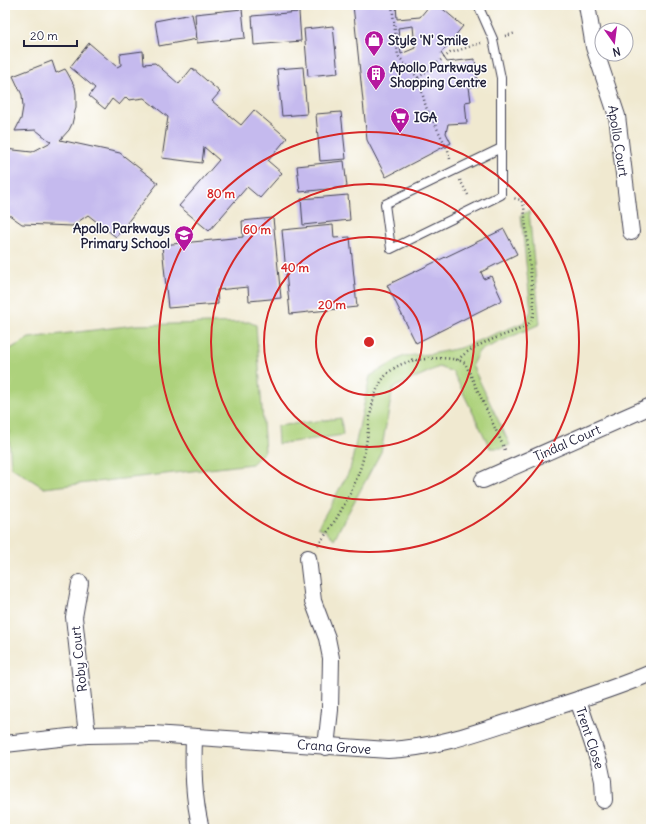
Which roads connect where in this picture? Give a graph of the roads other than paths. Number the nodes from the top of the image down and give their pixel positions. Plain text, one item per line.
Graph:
1 (478, 5) edge
2 (587, 5) edge
3 (500, 148) junction
4 (631, 232) dead end
5 (651, 406) edge
6 (483, 480) dead end
7 (308, 558) road end
8 (80, 583) dead end
9 (651, 673) edge
10 (578, 700) junction
11 (88, 734) junction
12 (194, 737) junction
13 (5, 744) edge
14 (326, 747) junction
15 (604, 800) dead end
16 (201, 829) edge

1 - 3 lane
2 - 4 street, Apollo Court
3 - 3 lane
5 - 6 street, Tindal Court
7 - 14 street
8 - 11 street, Roby Court
9 - 10 street, Crana Grove
10 - 14 street, Crana Grove
10 - 15 street, Trent Close
11 - 12 street, Crana Grove
11 - 13 street, Crana Grove
12 - 14 street, Crana Grove
12 - 16 street

